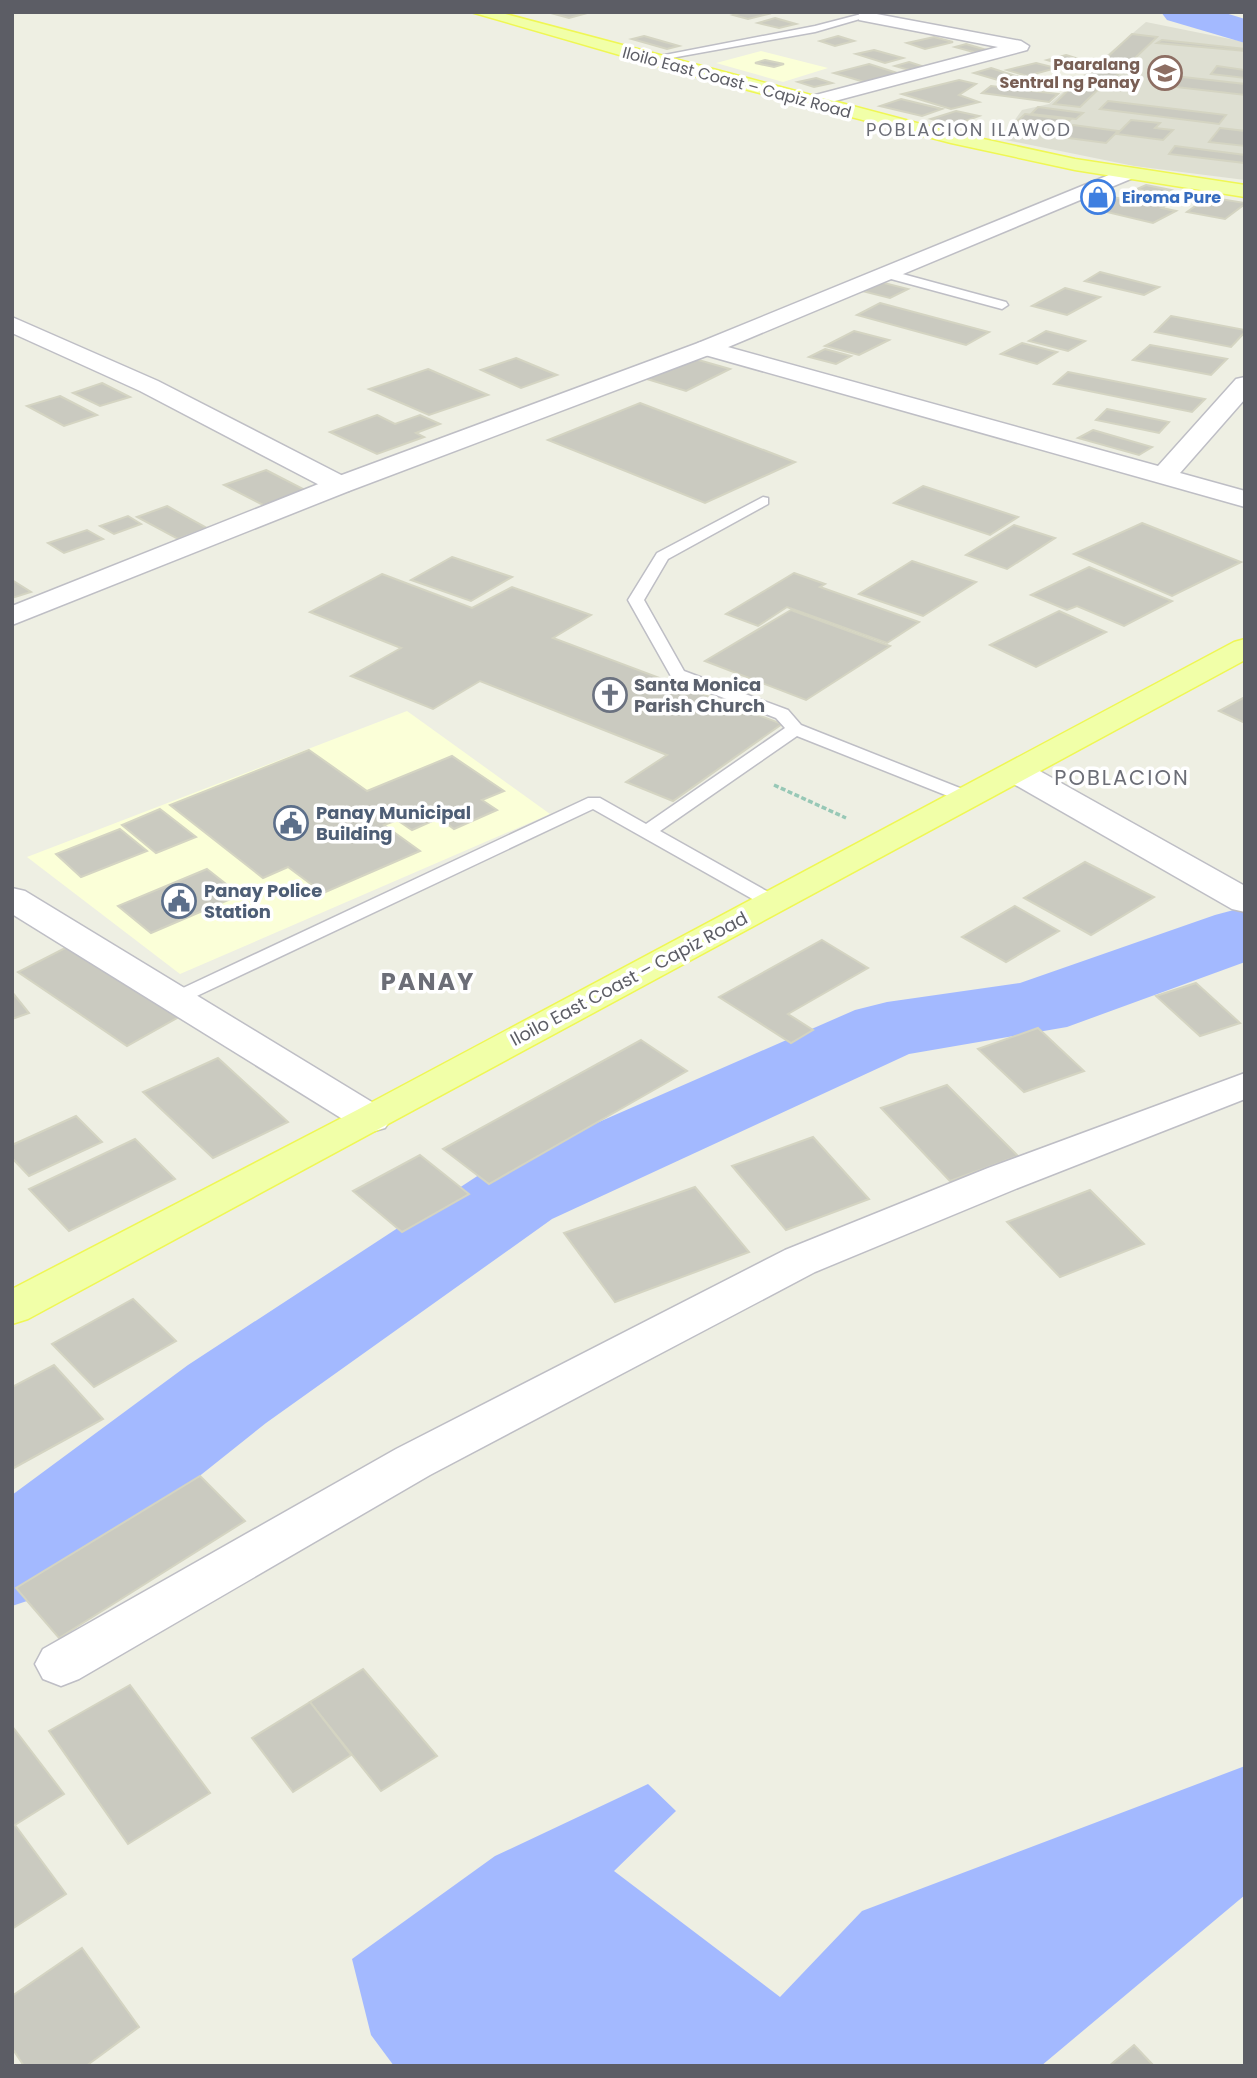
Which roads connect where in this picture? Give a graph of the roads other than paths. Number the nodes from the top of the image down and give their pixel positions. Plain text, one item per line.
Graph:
1 (479, 12) edge
2 (873, 14) edge
3 (649, 59) junction
4 (810, 102) junction
5 (1126, 174) junction
6 (1245, 191) edge
7 (884, 274) junction
8 (1002, 305) dead end
9 (12, 324) edge
10 (706, 348) junction
11 (1245, 384) edge
12 (1164, 475) junction
13 (340, 485) junction
14 (1245, 499) edge
15 (763, 501) dead end
16 (12, 616) edge
17 (1245, 648) edge
18 (795, 729) junction
19 (1017, 772) junction
20 (969, 798) junction
21 (647, 832) junction
22 (1242, 899) edge
23 (772, 902) junction
24 (20, 911) edge
25 (176, 999) junction
26 (1245, 1085) edge
27 (371, 1119) junction
28 (12, 1308) edge
29 (61, 1664) dead end

1 - 3 main road, Iloilo East Coast – Capiz Road
2 - 3 lane
2 - 4 street
3 - 4 main road, Iloilo East Coast – Capiz Road
4 - 5 main road, Iloilo East Coast – Capiz Road
5 - 6 main road, Iloilo East Coast – Capiz Road
5 - 7 street
7 - 8 lane
7 - 10 street
9 - 13 street
10 - 12 street
10 - 13 street
11 - 12 street
12 - 14 street
13 - 16 street
15 - 18 lane
17 - 19 main road, Iloilo East Coast – Capiz Road
18 - 20 lane
18 - 21 lane
19 - 20 main road, Iloilo East Coast – Capiz Road
19 - 22 street
20 - 23 main road, Iloilo East Coast – Capiz Road
21 - 23 lane
21 - 25 lane
23 - 27 main road, Iloilo East Coast – Capiz Road
24 - 25 street
25 - 27 street
26 - 29 street
27 - 28 main road, Iloilo East Coast – Capiz Road

